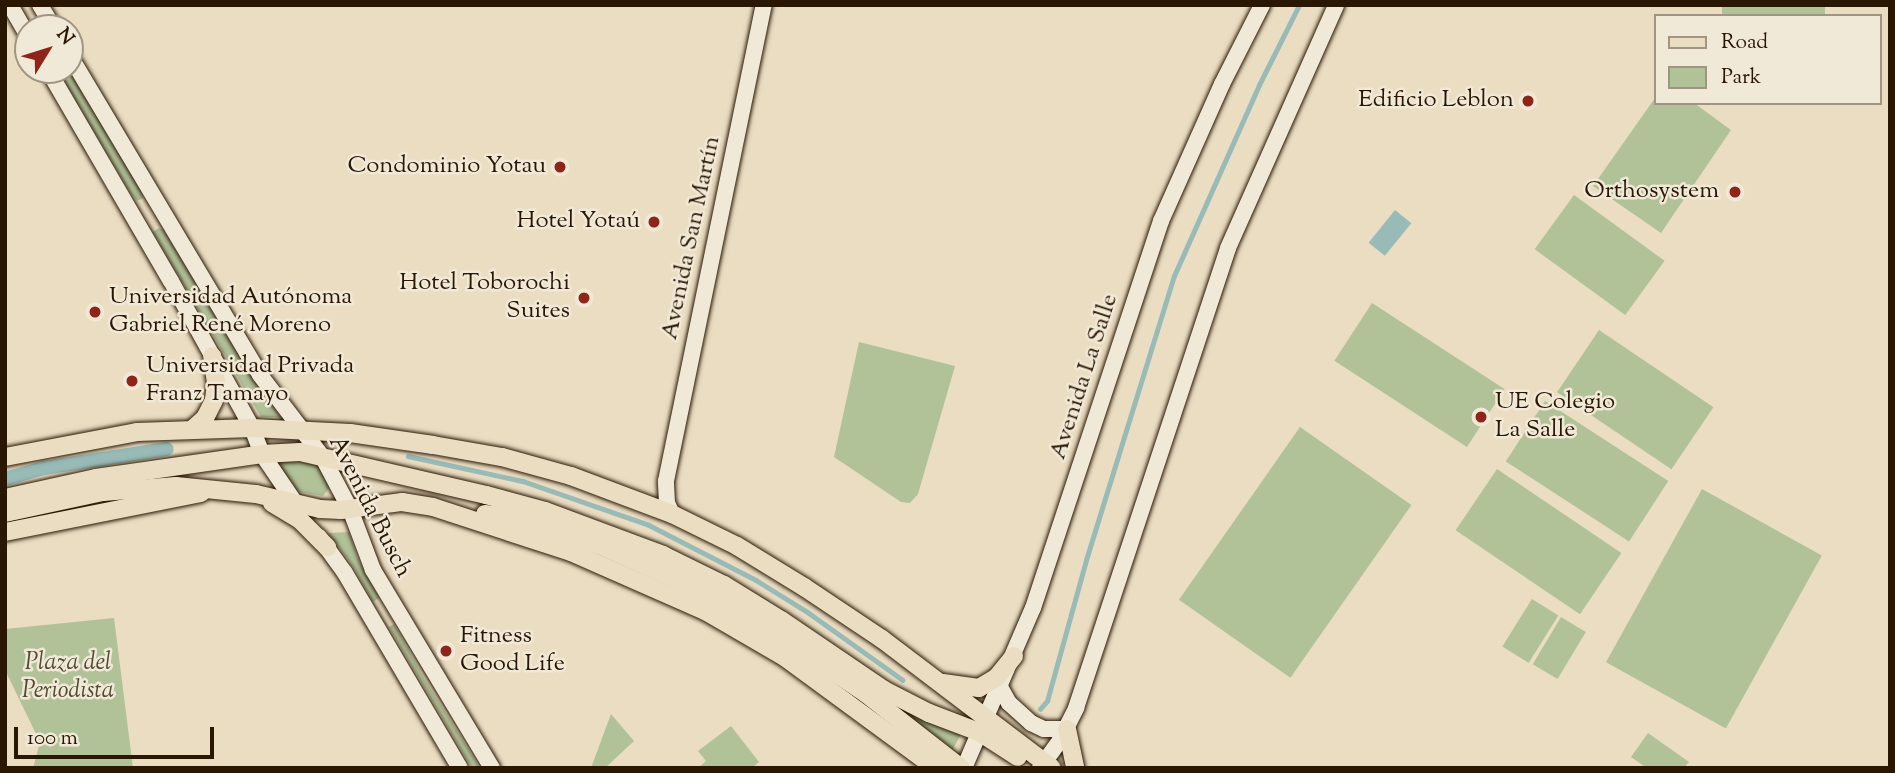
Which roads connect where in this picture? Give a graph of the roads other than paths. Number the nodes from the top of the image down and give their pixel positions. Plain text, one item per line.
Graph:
1 (764, 5) edge
2 (1262, 5) edge
3 (1336, 5) edge
4 (84, 80) edge
5 (56, 84) edge
6 (137, 221) junction
7 (198, 273) junction
8 (212, 356) junction
9 (194, 428) junction
10 (252, 428) junction
11 (303, 430) junction
12 (262, 454) junction
13 (322, 456) junction
14 (5, 457) edge
15 (666, 481) junction
16 (209, 491) junction
17 (250, 493) junction
18 (5, 498) edge
19 (294, 502) junction
20 (648, 504) junction
21 (433, 507) junction
22 (349, 509) junction
23 (5, 513) edge
24 (672, 514) junction
25 (5, 532) edge
26 (327, 547) junction
27 (634, 560) junction
28 (666, 592) junction
29 (704, 592) junction
30 (397, 610) junction
31 (376, 625) junction
32 (1014, 656) junction
33 (939, 683) junction
34 (1000, 687) junction
35 (982, 725) junction
36 (1067, 729) junction
37 (1043, 766) edge
38 (460, 768) edge
39 (492, 768) edge
40 (936, 768) edge
41 (962, 768) edge
42 (1074, 768) edge

1 - 15 main road, Avenida San Martín
2 - 32 main road, Avenida La Salle
3 - 36 main road
4 - 7 main road, Avenida Busch
5 - 6 main road, Avenida Busch
6 - 7 main road
6 - 8 main road, Avenida Busch
7 - 11 main road, Avenida Busch
8 - 9 main road
8 - 10 main road, Avenida Busch
9 - 10 main road
9 - 14 main road
10 - 11 main road
10 - 12 main road, Avenida Busch
11 - 13 main road, Avenida Busch
11 - 20 main road
12 - 13 main road
12 - 18 main road
12 - 19 main road, Avenida Busch
13 - 22 main road, Avenida Busch
13 - 35 main road
15 - 20 main road, Avenida San Martín
15 - 24 main road, Avenida San Martín
16 - 17 main road
16 - 23 main road
16 - 25 main road
17 - 19 main road
17 - 26 main road
19 - 22 main road
19 - 26 main road, Avenida Busch
20 - 24 main road
21 - 22 main road
21 - 27 main road
21 - 28 main road
22 - 30 main road, Avenida Busch
24 - 33 main road
26 - 31 main road, Avenida Busch
27 - 28 main road
27 - 29 main road
28 - 29 main road
28 - 40 main road
29 - 41 main road
30 - 31 main road
30 - 39 main road, Avenida Busch
31 - 38 main road, Avenida Busch
32 - 33 main road
32 - 34 main road, Avenida La Salle
33 - 35 main road
34 - 35 main road, Avenida La Salle
34 - 36 main road
35 - 37 main road
35 - 41 main road, Avenida La Salle
36 - 37 main road
36 - 42 main road

